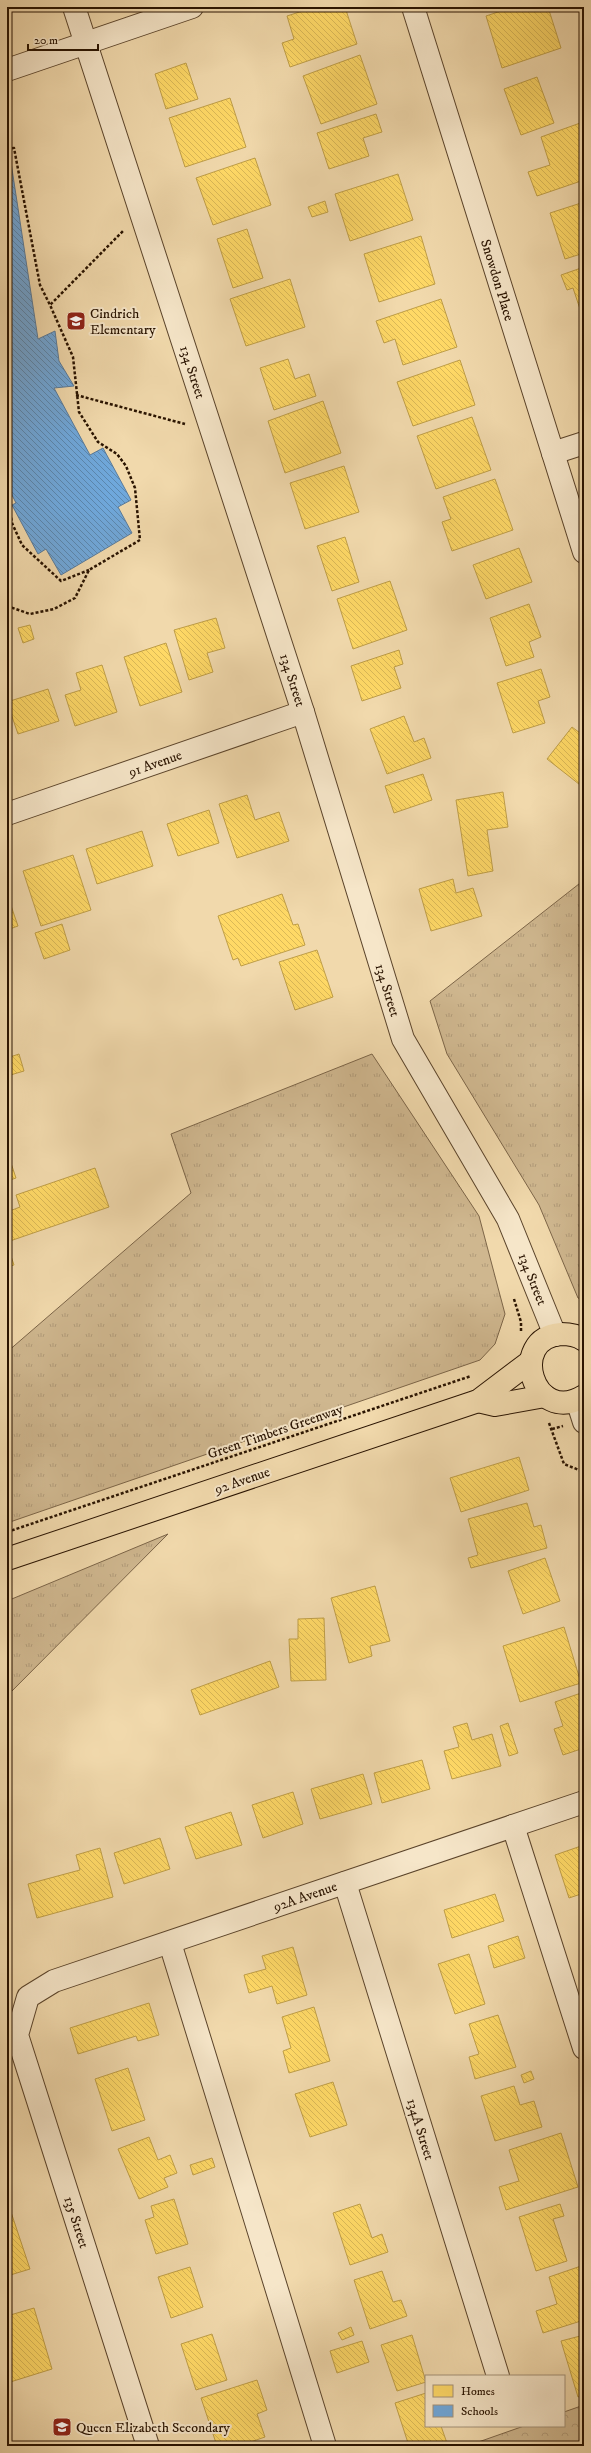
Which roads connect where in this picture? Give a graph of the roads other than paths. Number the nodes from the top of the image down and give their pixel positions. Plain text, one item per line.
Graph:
1 (74, 7) edge
2 (192, 7) edge
3 (413, 7) edge
4 (86, 43) junction
5 (7, 70) edge
6 (584, 443) edge
7 (553, 453) junction
8 (584, 552) edge
9 (303, 712) junction
10 (7, 814) edge
11 (556, 1334) junction
12 (584, 1340) edge
13 (531, 1361) junction
14 (581, 1398) edge
15 (478, 1401) junction
16 (545, 1406) junction
17 (584, 1422) edge
18 (7, 1560) edge
19 (584, 1802) edge
20 (513, 1826) junction
21 (344, 1883) junction
22 (170, 1943) junction
23 (28, 1997) joint
24 (584, 2048) edge
25 (498, 2375) edge
26 (148, 2446) edge
27 (325, 2446) edge

1 - 4 street, 134 Street
2 - 4 street
3 - 7 street, Snowdon Place
4 - 5 street
4 - 9 street, 134 Street
6 - 7 street
7 - 8 street, Snowdon Place
9 - 10 street, 91 Avenue
9 - 11 street, 134 Street
11 - 12 main road
11 - 13 main road
13 - 15 main road
13 - 16 main road
14 - 16 main road
14 - 17 street
15 - 16 main road
15 - 18 main road, 92 Avenue
19 - 20 street, 92A Avenue
20 - 21 street, 92A Avenue
20 - 24 street
21 - 22 street, 92A Avenue
21 - 25 street, 134A Street
22 - 23 street, 92A Avenue
22 - 27 street
23 - 26 street, 135 Street

